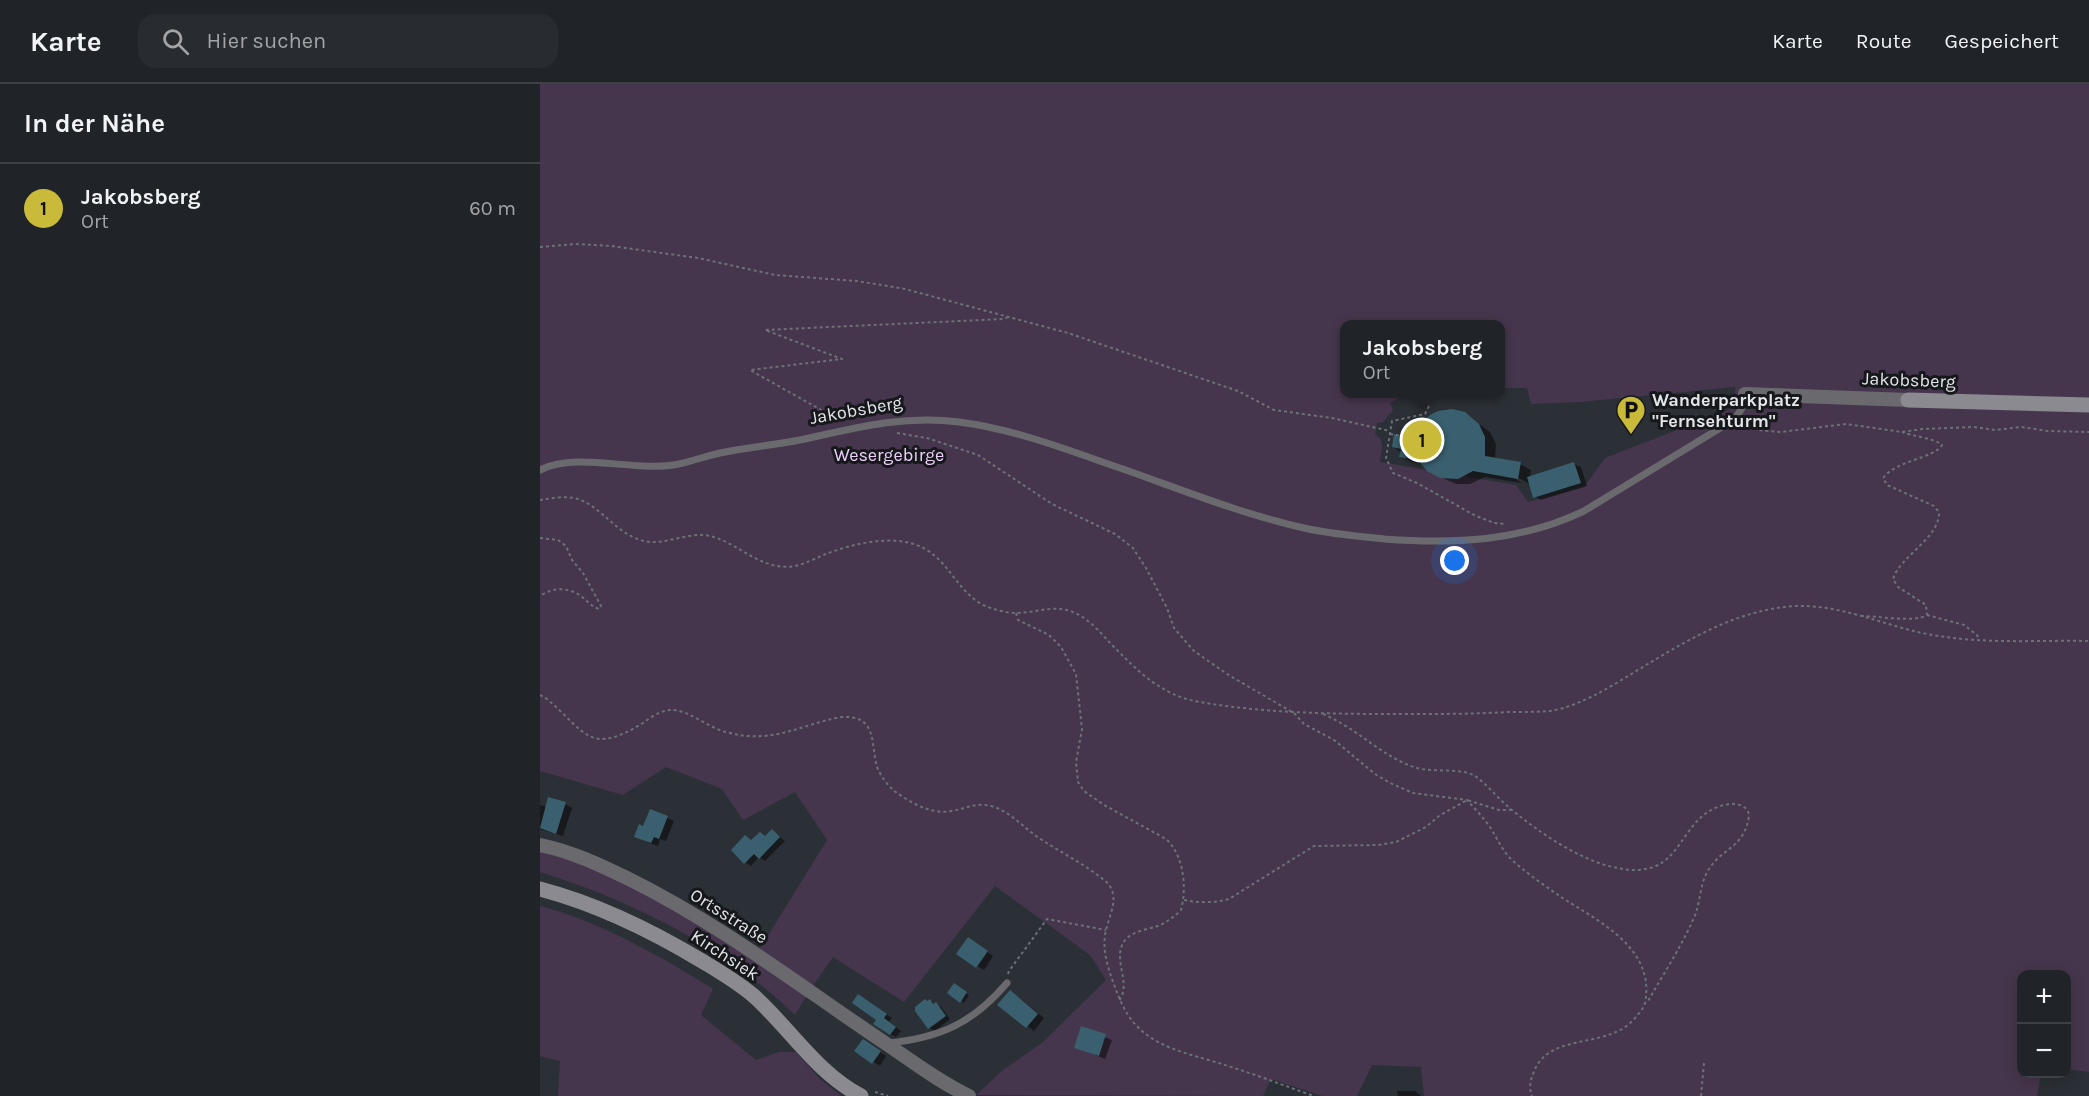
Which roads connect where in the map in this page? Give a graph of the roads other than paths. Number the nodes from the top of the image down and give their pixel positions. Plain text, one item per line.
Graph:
1 (1744, 394) joint
2 (1908, 400) joint
3 (2089, 405) edge
4 (540, 470) edge
5 (540, 844) edge
6 (540, 889) edge
7 (1007, 983) road end
8 (886, 1044) junction
9 (861, 1096) edge
10 (969, 1096) edge

1 - 2 street, Jakobsberg
1 - 4 lane, Jakobsberg
2 - 3 main road, Jakobsberg
5 - 8 street, Ortsstraße
6 - 9 main road, Kirchsiek
7 - 8 lane
8 - 10 street, Ortsstraße

